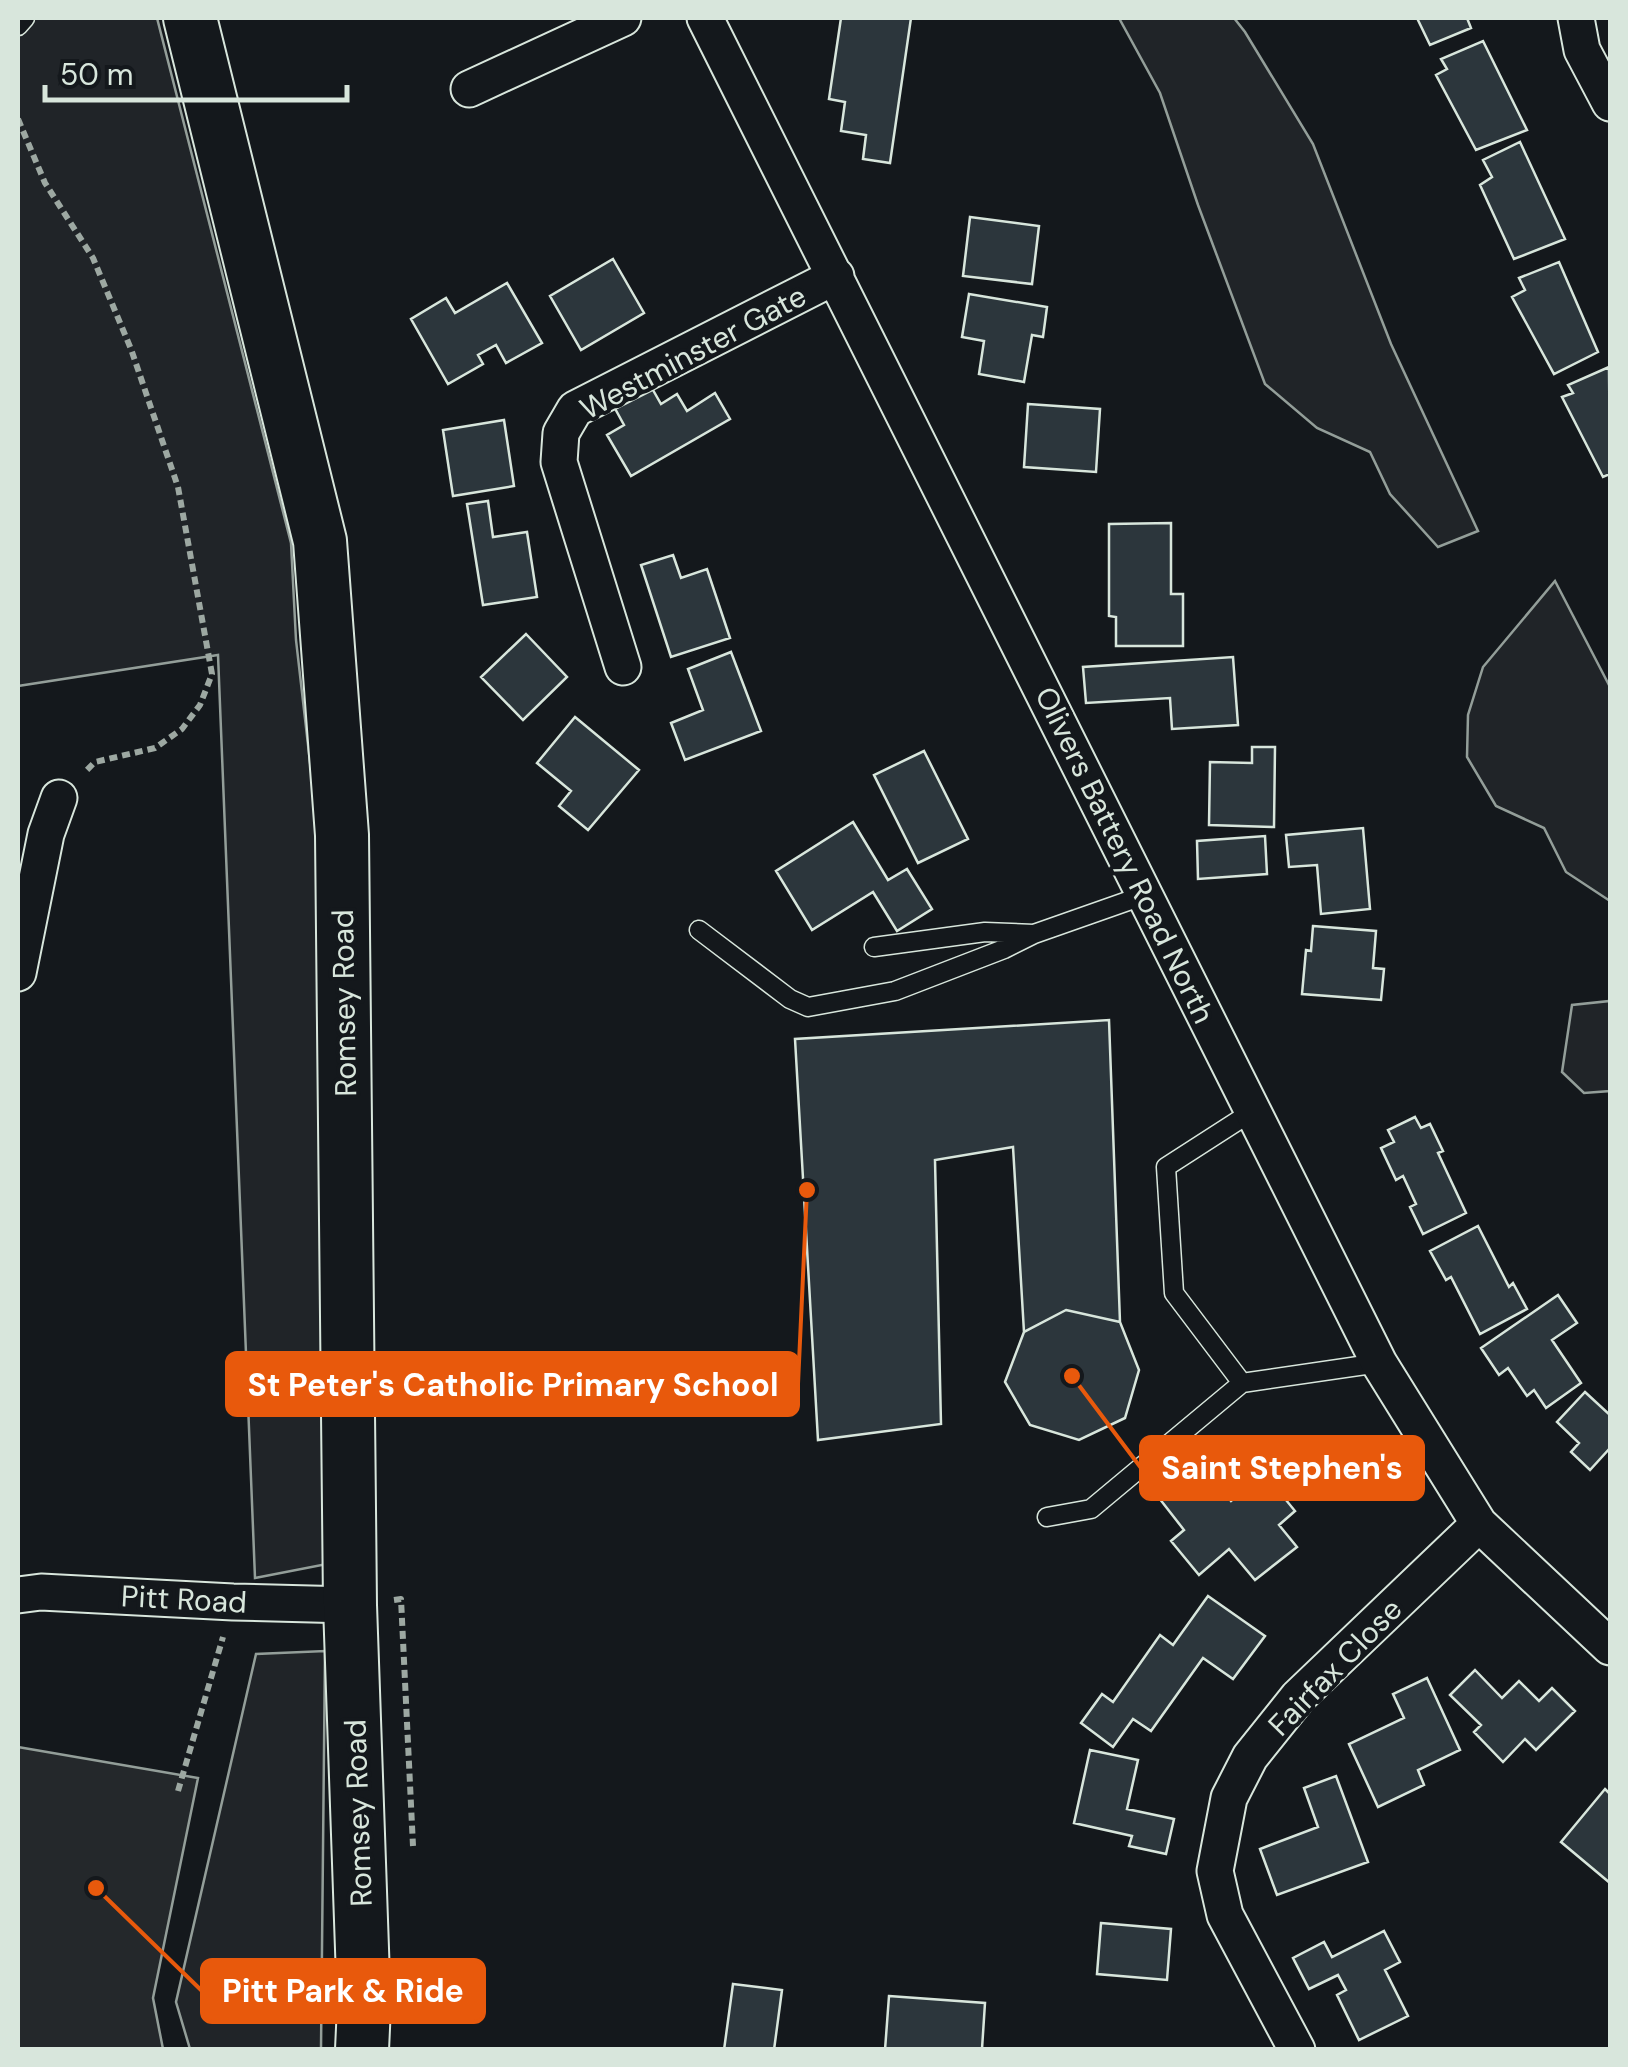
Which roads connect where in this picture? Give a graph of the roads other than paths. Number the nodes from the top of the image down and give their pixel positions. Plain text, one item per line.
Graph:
1 (25, 18) edge
2 (190, 18) edge
3 (623, 18) edge
4 (705, 18) edge
5 (1576, 18) edge
6 (18, 26) edge
7 (469, 88) dead end
8 (1610, 102) edge
9 (836, 276) junction
10 (623, 667) dead end
11 (60, 798) road end
12 (32, 833) edge
13 (1145, 895) junction
14 (699, 930) dead end
15 (1034, 934) junction
16 (874, 947) dead end
17 (18, 972) edge
18 (1253, 1112) junction
19 (1380, 1363) junction
20 (1242, 1383) junction
21 (1046, 1517) dead end
22 (1479, 1524) junction
23 (18, 1595) edge
24 (350, 1604) junction
25 (1610, 1648) edge
26 (366, 2035) edge
27 (1297, 2050) edge

1 - 6 lane
2 - 24 main road, Romsey Road
3 - 7 street
4 - 9 street, Olivers Battery Road North
5 - 8 street
9 - 10 street, Westminster Gate
9 - 13 street, Olivers Battery Road North
11 - 12 street
12 - 17 street
13 - 15 lane
13 - 18 street, Olivers Battery Road North
14 - 15 lane
15 - 16 lane
18 - 19 street, Olivers Battery Road North
18 - 20 lane
19 - 20 lane
19 - 22 street, Olivers Battery Road North
20 - 21 lane
22 - 25 street, Olivers Battery Road North
22 - 27 street, Fairfax Close
23 - 24 street, Pitt Road
24 - 26 main road, Romsey Road

